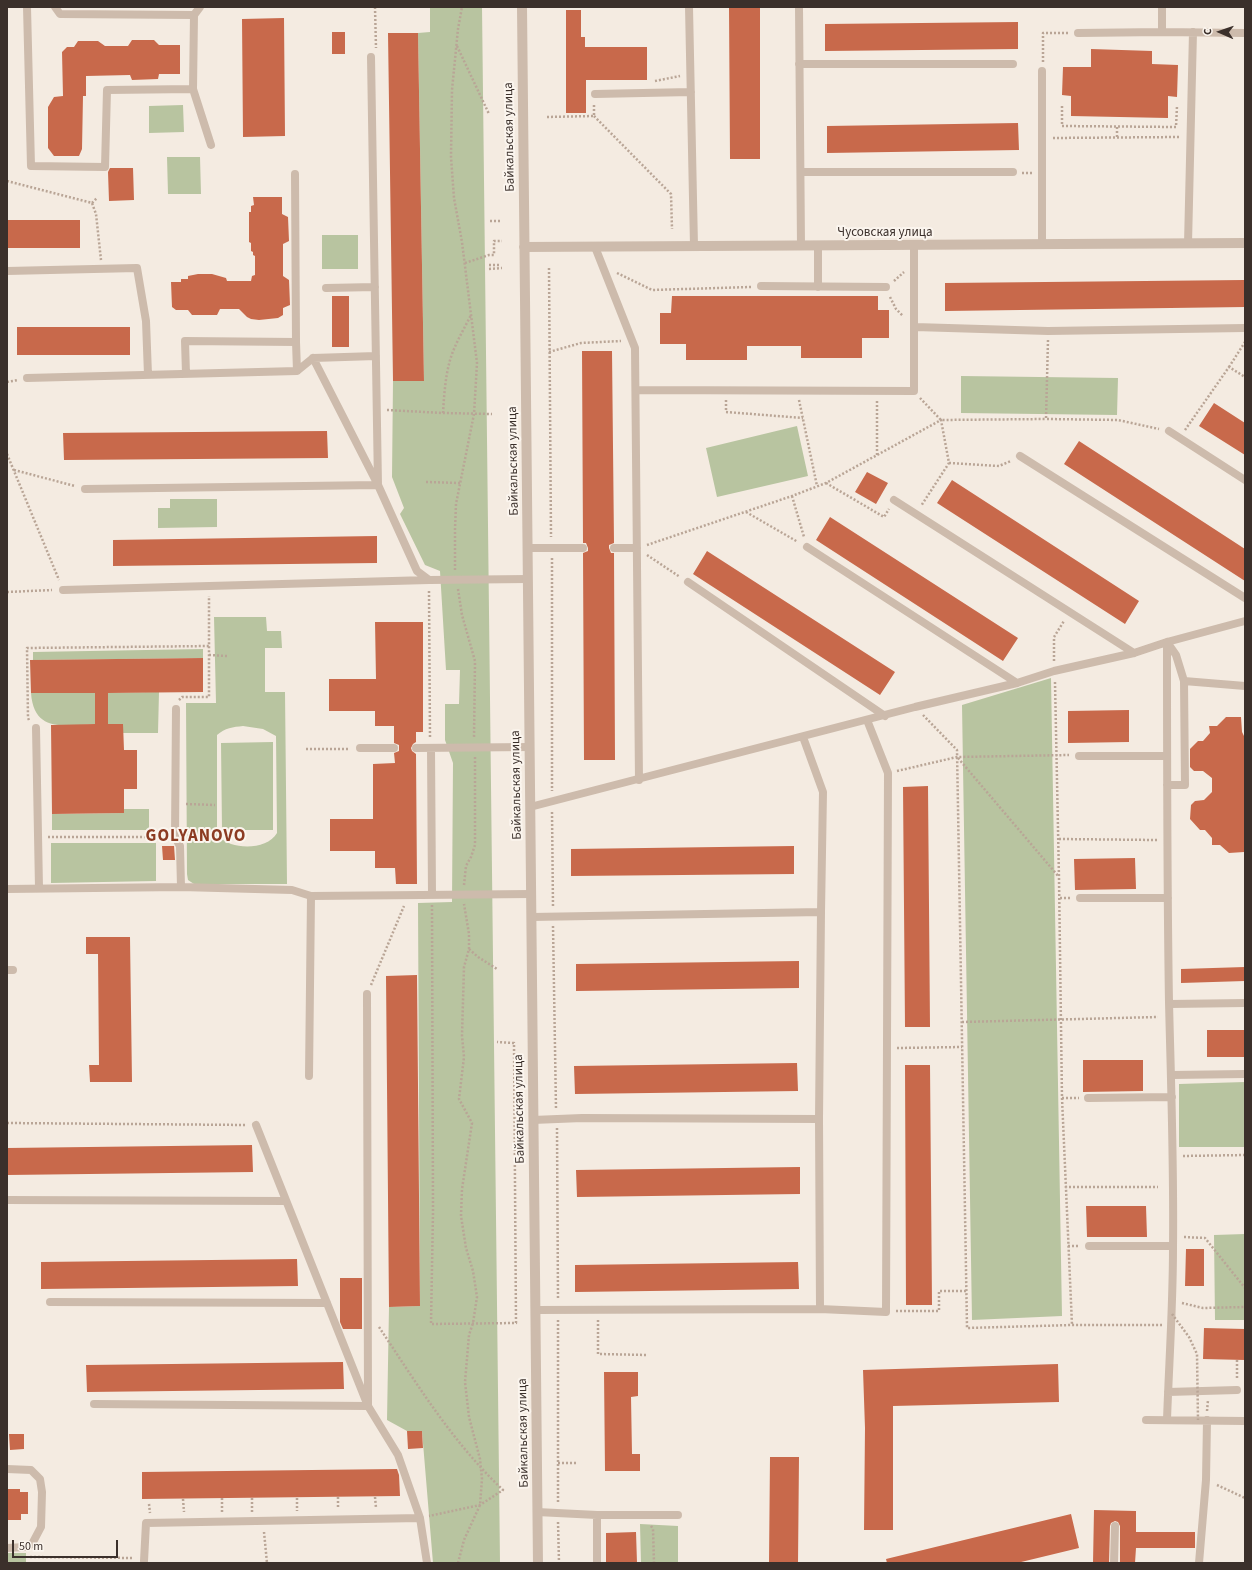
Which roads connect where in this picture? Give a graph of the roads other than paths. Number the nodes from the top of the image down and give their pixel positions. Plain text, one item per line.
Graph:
1 (27, 7) edge
2 (55, 7) edge
3 (200, 7) edge
4 (522, 7) edge
5 (689, 7) edge
6 (799, 7) edge
7 (1162, 7) edge
8 (194, 15) junction
9 (1162, 32) junction
10 (1193, 32) junction
11 (1078, 33) road end
12 (1245, 33) edge
13 (371, 57) dead end
14 (799, 64) junction
15 (1013, 64) dead end
16 (1042, 71) road end
17 (193, 89) junction
18 (691, 92) junction
19 (595, 94) road end
20 (211, 144) dead end
21 (800, 172) junction
22 (1013, 172) road end
23 (295, 174) dead end
24 (1188, 244) junction
25 (1245, 244) edge
26 (1042, 245) junction
27 (694, 246) junction
28 (802, 246) junction
29 (818, 246) junction
30 (914, 246) junction
31 (524, 247) junction
32 (595, 247) junction
33 (7, 272) edge
34 (761, 286) road end
35 (375, 287) junction
36 (818, 287) junction
37 (886, 287) road end
38 (326, 288) dead end
39 (915, 327) junction
40 (1245, 328) edge
41 (296, 342) junction
42 (376, 356) junction
43 (313, 358) junction
44 (297, 371) junction
45 (186, 374) junction
46 (148, 375) junction
47 (27, 378) dead end
48 (636, 390) junction
49 (1169, 431) road end
50 (1020, 456) road end
51 (1245, 480) edge
52 (378, 485) junction
53 (85, 489) road end
54 (894, 500) road end
55 (808, 547) road end
56 (528, 548) junction
57 (583, 548) dead end
58 (614, 548) dead end
59 (637, 548) junction
60 (528, 579) junction
61 (429, 580) junction
62 (688, 582) road end
63 (63, 590) road end
64 (1245, 598) edge
65 (1245, 621) edge
66 (1167, 642) junction
67 (1134, 652) junction
68 (1184, 681) junction
69 (1017, 683) junction
70 (1245, 686) edge
71 (176, 709) road end
72 (885, 716) junction
73 (867, 720) junction
74 (36, 728) road end
75 (803, 737) junction
76 (530, 747) junction
77 (360, 748) road end
78 (394, 748) dead end
79 (416, 748) dead end
80 (430, 748) junction
81 (1079, 756) road end
82 (1167, 756) junction
83 (639, 780) junction
84 (1167, 785) junction
85 (530, 807) junction
86 (181, 886) junction
87 (39, 888) junction
88 (7, 889) edge
89 (531, 894) junction
90 (432, 895) junction
91 (311, 896) junction
92 (1080, 898) dead end
93 (1168, 898) junction
94 (821, 912) junction
95 (532, 917) junction
96 (367, 994) road end
97 (1245, 1003) edge
98 (1170, 1004) junction
99 (1245, 1074) edge
100 (1172, 1075) junction
101 (309, 1076) dead end
102 (1172, 1097) junction
103 (1088, 1098) road end
104 (819, 1119) junction
105 (534, 1120) junction
106 (256, 1125) road end
107 (7, 1200) edge
108 (286, 1201) junction
109 (1173, 1241) junction
110 (1089, 1246) dead end
111 (50, 1302) dead end
112 (327, 1303) junction
113 (820, 1309) junction
114 (536, 1310) junction
115 (1237, 1390) road end
116 (1168, 1392) junction
117 (94, 1404) dead end
118 (368, 1406) junction
119 (1146, 1420) dead end
120 (1167, 1420) junction
121 (1207, 1420) junction
122 (1245, 1421) edge
123 (7, 1469) edge
124 (538, 1512) junction
125 (597, 1515) junction
126 (678, 1515) dead end
127 (420, 1518) junction
128 (1115, 1526) dead end
129 (7, 1548) edge
130 (144, 1561) road end
131 (427, 1563) edge
132 (538, 1563) edge
133 (597, 1563) edge
134 (1114, 1563) edge
135 (1199, 1563) edge

1 - 17 lane
2 - 8 lane
3 - 8 lane
4 - 31 street, Байкальская улица
5 - 18 lane
6 - 14 lane
7 - 9 lane
8 - 17 lane
9 - 10 lane
9 - 11 lane
10 - 12 lane
10 - 24 lane
13 - 35 lane
14 - 15 lane
14 - 21 lane
16 - 26 lane
17 - 20 lane
18 - 19 lane
18 - 27 lane
21 - 22 lane
21 - 28 lane
23 - 41 lane
24 - 25 street, Чусовская улица
24 - 26 street, Чусовская улица
26 - 30 street, Чусовская улица
27 - 28 street, Чусовская улица
27 - 32 street, Чусовская улица
28 - 29 street, Чусовская улица
29 - 30 street, Чусовская улица
29 - 36 lane
30 - 39 lane
31 - 32 street, Чусовская улица
31 - 56 street, Байкальская улица
32 - 48 lane
33 - 46 lane
34 - 36 lane
35 - 38 lane
35 - 42 lane
36 - 37 lane
39 - 40 lane
39 - 48 lane
41 - 44 lane
41 - 45 lane
42 - 43 lane
42 - 52 lane
43 - 44 lane
43 - 52 lane
44 - 45 lane
45 - 46 lane
46 - 47 lane
48 - 59 lane
49 - 51 lane
50 - 64 lane
52 - 53 lane
52 - 61 lane
54 - 67 lane
55 - 69 lane
56 - 57 lane
56 - 60 street, Байкальская улица
58 - 59 lane
59 - 83 lane
60 - 61 lane
60 - 76 street, Байкальская улица
61 - 63 lane
62 - 72 lane
65 - 66 lane
66 - 67 lane
66 - 68 lane
66 - 82 lane
67 - 69 lane
68 - 70 lane
68 - 84 lane
69 - 72 lane
71 - 86 lane
72 - 73 lane
73 - 75 lane
73 - 113 lane
74 - 87 lane
75 - 83 lane
75 - 94 lane
76 - 80 lane
76 - 85 street, Байкальская улица
77 - 78 lane
79 - 80 lane
80 - 90 lane
81 - 82 lane
82 - 84 lane
83 - 85 lane
84 - 93 lane
85 - 89 street, Байкальская улица
86 - 87 lane
86 - 91 lane
87 - 88 lane
89 - 90 lane
89 - 95 street, Байкальская улица
90 - 91 lane
91 - 101 lane
92 - 93 lane
93 - 98 lane
94 - 95 lane
94 - 104 lane
95 - 105 street, Байкальская улица
96 - 118 lane
97 - 98 lane
98 - 100 lane
99 - 100 lane
100 - 102 lane
102 - 103 lane
102 - 109 lane
104 - 105 lane
104 - 113 lane
105 - 114 street, Байкальская улица
106 - 108 lane
107 - 108 lane
108 - 112 lane
109 - 110 lane
109 - 116 lane
111 - 112 lane
112 - 118 lane
113 - 114 lane
114 - 124 street, Байкальская улица
115 - 116 lane
116 - 120 lane
117 - 118 lane
118 - 127 lane
119 - 120 lane
120 - 121 lane
121 - 122 lane
121 - 135 lane
123 - 129 lane
124 - 125 lane
124 - 132 street, Байкальская улица
125 - 126 lane
125 - 133 lane
127 - 130 lane
127 - 131 lane
128 - 134 lane

